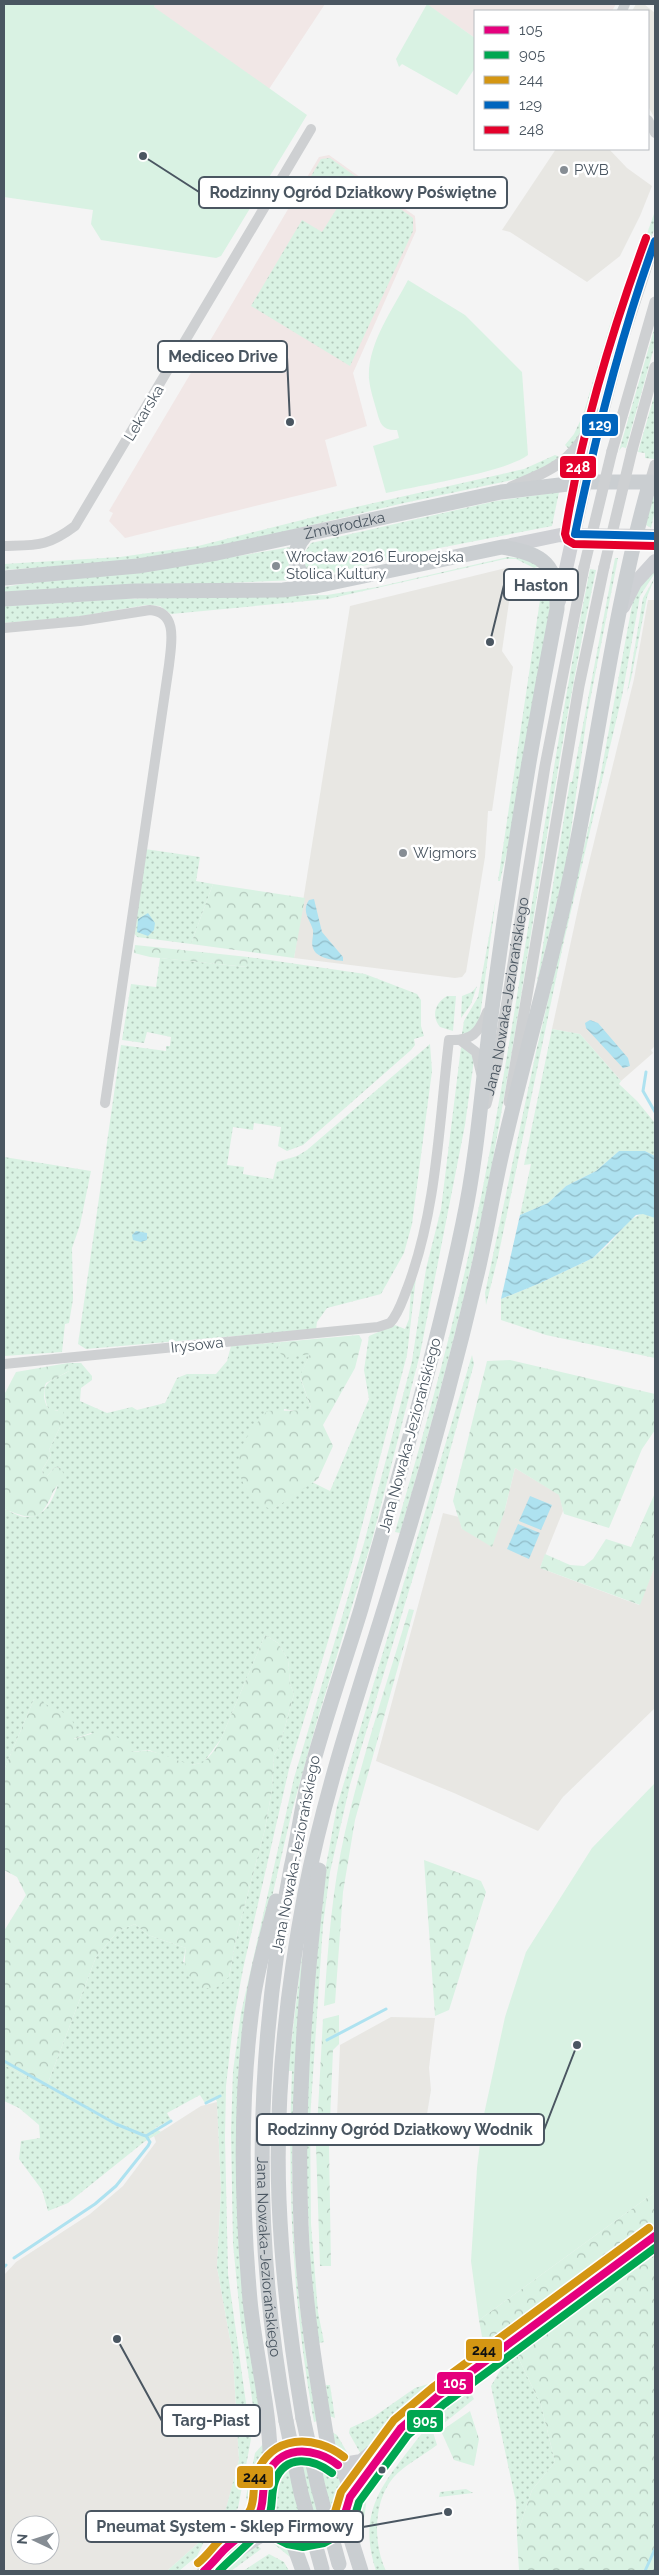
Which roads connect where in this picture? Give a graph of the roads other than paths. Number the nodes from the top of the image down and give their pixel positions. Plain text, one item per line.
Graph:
1 (649, 122) edge
2 (311, 129) dead end
3 (655, 133) edge
4 (655, 241) edge
5 (655, 302) edge
6 (655, 367) edge
7 (609, 386) junction
8 (655, 465) edge
9 (586, 482) junction
10 (653, 482) edge
11 (500, 492) junction
12 (575, 534) junction
13 (635, 535) junction
14 (305, 536) junction
15 (655, 536) edge
16 (4, 546) edge
17 (502, 547) junction
18 (655, 561) edge
19 (4, 578) edge
20 (316, 586) junction
21 (4, 598) edge
22 (557, 609) junction
23 (615, 624) junction
24 (4, 628) edge
25 (493, 996) junction
26 (460, 1040) junction
27 (483, 1081) junction
28 (104, 1103) dead end
29 (478, 1126) junction
30 (502, 1152) junction
31 (4, 1364) edge
32 (305, 1794) junction
33 (323, 1813) junction
34 (655, 2236) edge
35 (401, 2428) junction
36 (334, 2462) junction
37 (270, 2469) junction
38 (350, 2497) junction
39 (263, 2500) junction
40 (344, 2517) junction
41 (285, 2532) junction
42 (340, 2568) edge
43 (206, 2569) edge
44 (322, 2570) edge
45 (303, 2571) edge
46 (361, 2571) edge

1 - 3 street
2 - 16 street, Lekarska
4 - 7 street
5 - 29 street, Jana Nowaka-Jeziorańskiego, bridge
6 - 30 street, Jana Nowaka-Jeziorańskiego, bridge
7 - 9 street
7 - 11 street
8 - 10 street
9 - 10 main road, Żmigrodzka
9 - 11 main road, Żmigrodzka
9 - 12 main road
10 - 13 main road
11 - 14 main road, Żmigrodzka
12 - 13 main road
12 - 17 main road
12 - 22 main road
13 - 15 main road
13 - 23 main road
14 - 19 main road, Żmigrodzka
14 - 20 main road
17 - 20 main road
17 - 22 main road
18 - 23 main road
20 - 21 main road
22 - 25 main road
23 - 30 main road
24 - 28 street
25 - 26 street
25 - 27 main road
26 - 27 street
26 - 31 street, Irysowa
27 - 29 main road
29 - 32 main road, Jana Nowaka-Jeziorańskiego
30 - 33 main road, Jana Nowaka-Jeziorańskiego
32 - 37 main road
32 - 44 main road, Jana Nowaka-Jeziorańskiego, bridge
33 - 36 main road
33 - 42 main road, Jana Nowaka-Jeziorańskiego, bridge
34 - 35 main road
35 - 36 main road
35 - 38 main road
36 - 37 main road
36 - 38 main road
37 - 39 main road
38 - 40 main road
39 - 41 main road
39 - 43 main road
40 - 41 main road
40 - 46 main road
41 - 43 main road
41 - 45 main road

